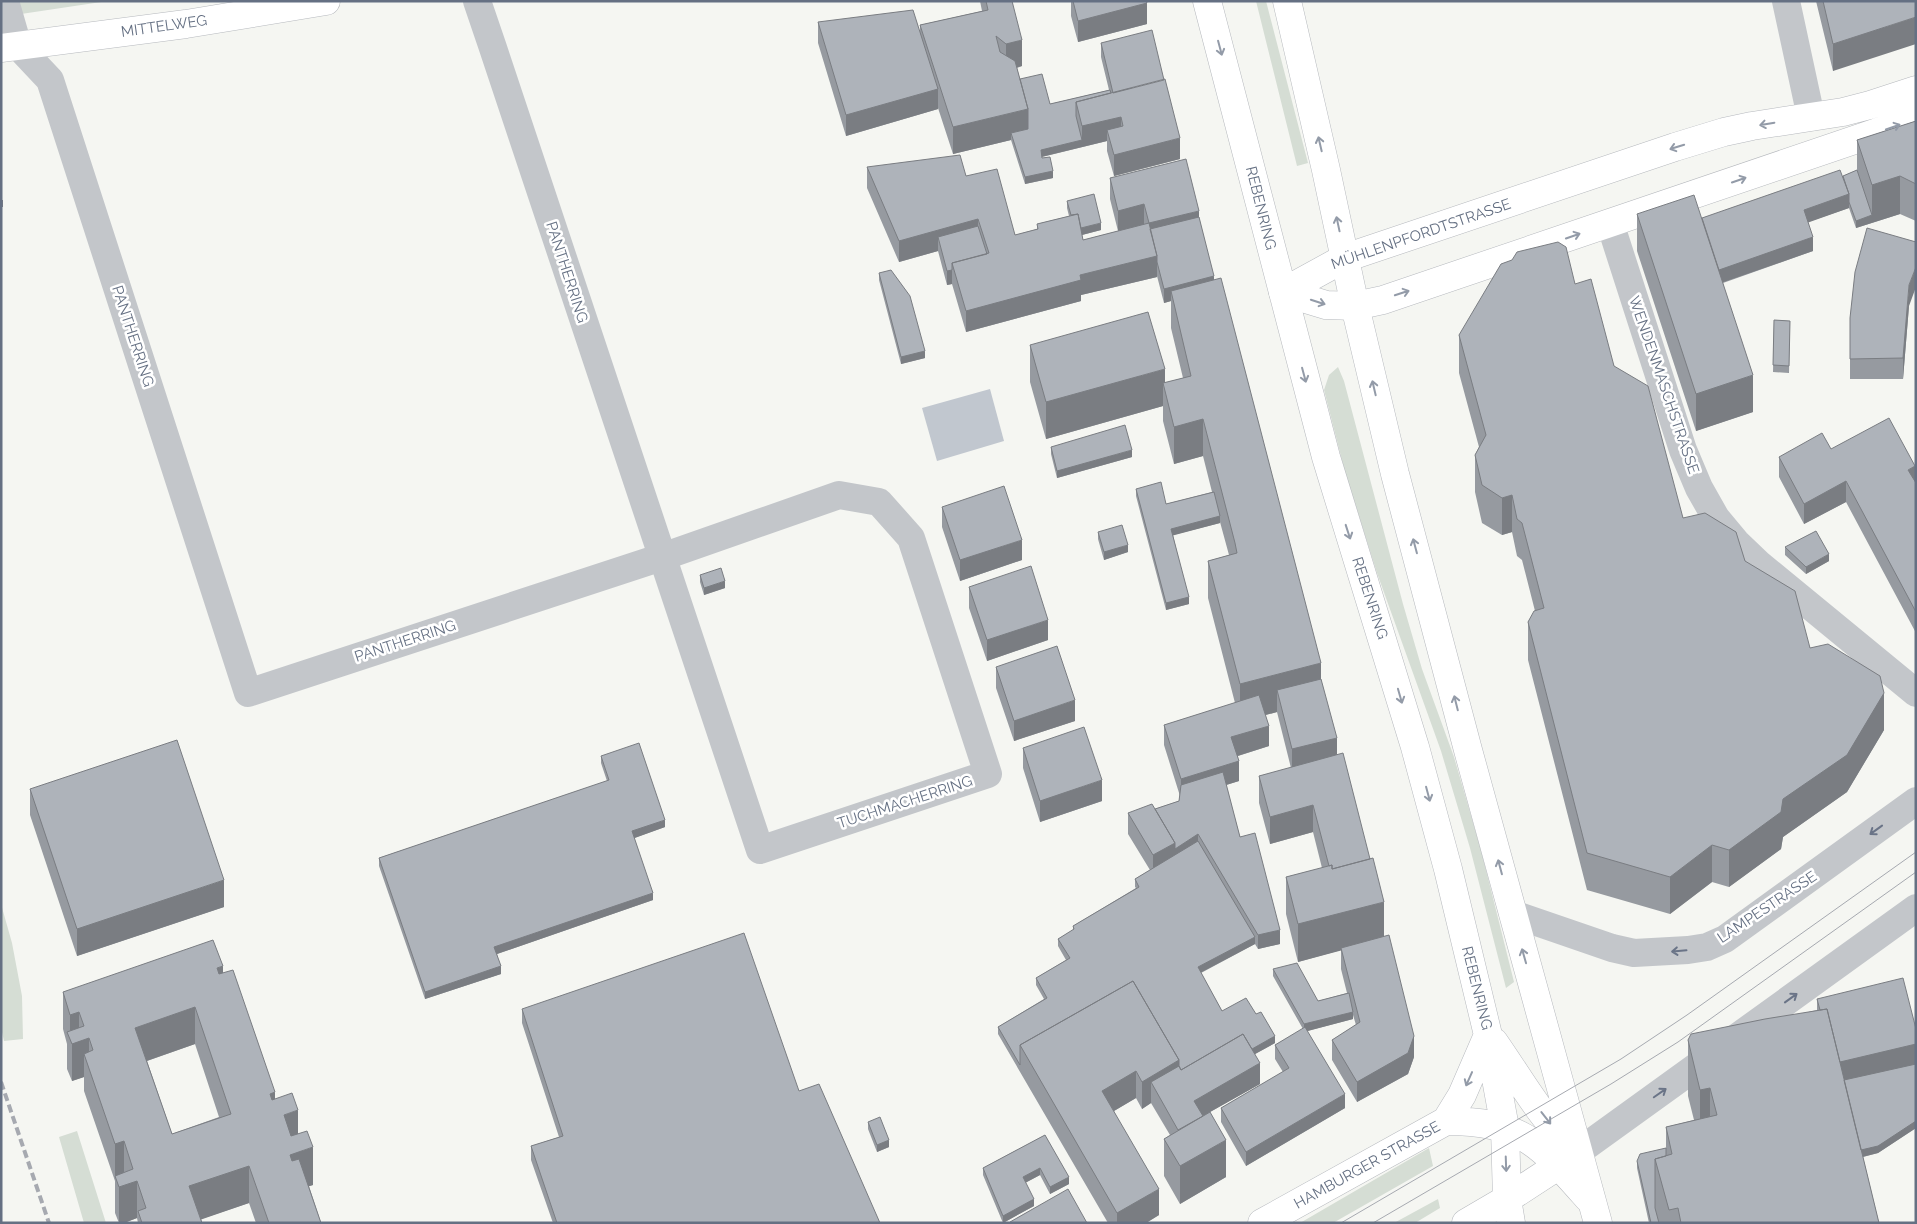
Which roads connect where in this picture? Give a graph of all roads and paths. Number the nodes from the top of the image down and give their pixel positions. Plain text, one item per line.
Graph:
1 (6, 1) edge
2 (326, 1) edge
3 (477, 1) edge
4 (1207, 1) edge
5 (1287, 1) edge
6 (1786, 1) edge
7 (10, 47) edge
8 (1916, 90) edge
9 (1811, 117) junction
10 (1916, 119) edge
11 (1610, 223) junction
12 (1345, 258) junction
13 (1283, 292) junction
14 (1355, 306) junction
15 (662, 557) junction
16 (1916, 694) edge
17 (1916, 801) edge
18 (1916, 908) edge
19 (1513, 914) junction
20 (1488, 1035) junction
21 (1552, 1057) junction
22 (1521, 1081) junction
23 (1446, 1121) junction
24 (1504, 1128) junction
25 (1569, 1159) junction
26 (1509, 1211) edge
27 (1595, 1213) edge
28 (1262, 1223) edge
29 (1466, 1223) edge

1 - 7 street
2 - 7 main road, MITTELWEG
3 - 15 street, PANTHERRING
4 -> 13 main road, REBENRING
12 -> 5 main road
6 - 9 street
7 - 15 street, PANTHERRING
8 - 9 main road, MÜHLENPFORDTSTRASSE
9 -> 12 main road, MÜHLENPFORDTSTRASSE
11 -> 10 main road
14 -> 11 main road
11 - 16 street, WENDENMASCHSTRASSE
12 - 13 main road, MÜHLENPFORDTSTRASSE
12 - 14 main road
13 -> 14 main road
13 -> 20 main road, REBENRING
19 -> 14 main road
15 - 15 street, TUCHMACHERRING
17 -> 19 street, LAMPESTRASSE
25 -> 18 street
21 -> 19 main road
20 - 22 main road
20 -> 23 main road, HAMBURGER STRASSE
20 - 24 main road, REBENRING
21 - 22 main road
21 - 25 main road
22 -> 25 main road
23 - 24 main road, HAMBURGER STRASSE
23 - 28 main road, HAMBURGER STRASSE
24 - 25 main road, HAMBURGER STRASSE
24 -> 26 main road, REBENRING
25 - 26 main road
25 - 27 main road, HAMBURGER STRASSE
26 - 29 main road

